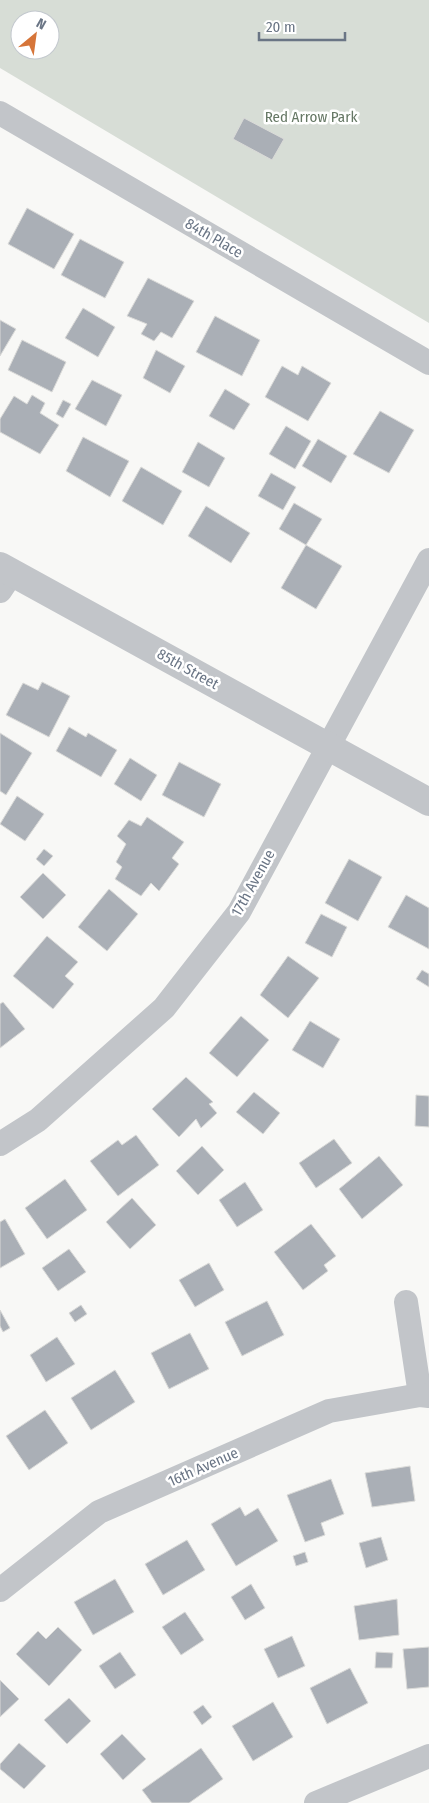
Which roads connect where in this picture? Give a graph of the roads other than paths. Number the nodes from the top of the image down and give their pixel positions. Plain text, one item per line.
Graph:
1 (0, 113) edge
2 (429, 363) edge
3 (429, 560) edge
4 (4, 576) edge
5 (328, 745) junction
6 (429, 802) edge
7 (0, 1144) edge
8 (406, 1302) dead end
9 (424, 1396) edge
10 (0, 1590) edge
11 (429, 1756) edge
12 (316, 1803) edge

1 - 2 street, 84th Place
3 - 5 street, 17th Avenue
4 - 5 street, 85th Street
5 - 6 street, 85th Street
5 - 7 street, 17th Avenue
8 - 9 street
9 - 10 street, 16th Avenue
11 - 12 street

